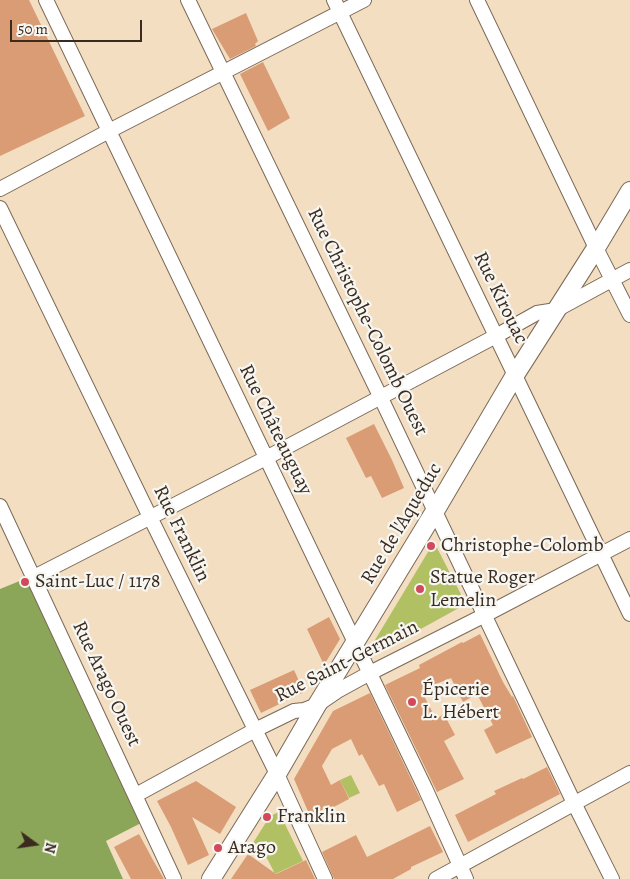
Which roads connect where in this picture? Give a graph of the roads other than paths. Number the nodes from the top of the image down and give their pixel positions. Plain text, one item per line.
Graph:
1 (46, 0) edge
2 (188, 0) edge
3 (364, 0) edge
4 (477, 0) edge
5 (337, 6) edge
6 (224, 72) junction
7 (109, 131) junction
8 (0, 189) edge
9 (630, 191) edge
10 (0, 208) edge
11 (596, 248) junction
12 (630, 270) edge
13 (612, 279) junction
14 (556, 310) junction
15 (630, 315) edge
16 (496, 336) junction
17 (515, 375) junction
18 (380, 396) junction
19 (266, 458) junction
20 (0, 506) edge
21 (435, 511) junction
22 (150, 517) junction
23 (630, 539) edge
24 (602, 554) junction
25 (34, 577) junction
26 (630, 614) edge
27 (485, 615) junction
28 (355, 643) junction
29 (370, 673) junction
30 (316, 704) junction
31 (255, 730) junction
32 (277, 774) junction
33 (630, 774) edge
34 (136, 795) junction
35 (574, 804) junction
36 (463, 873) edge
37 (174, 879) edge
38 (211, 879) edge
39 (324, 879) edge
40 (436, 879) edge
41 (612, 879) edge

1 - 7 street, Rue Châteauguay
2 - 6 street, Rue Christophe-Colomb Ouest
3 - 5 street
4 - 11 street
5 - 6 street
5 - 16 street, Rue Kirouac
6 - 7 street
6 - 18 street, Rue Christophe-Colomb Ouest
7 - 8 street
7 - 19 street, Rue Châteauguay
9 - 11 street, Rue de l'Aqueduc
10 - 22 street, Rue Franklin
11 - 13 street
11 - 14 street, Rue de l'Aqueduc
12 - 13 street
13 - 14 street
13 - 15 street
14 - 16 street
14 - 17 street, Rue de l'Aqueduc
16 - 17 street, Rue Kirouac
16 - 18 street
17 - 21 street, Rue de l'Aqueduc
17 - 24 street, Rue Kirouac
18 - 19 street
18 - 21 street, Rue Christophe-Colomb Ouest
19 - 22 street
19 - 28 street, Rue Châteauguay
20 - 25 street, Rue Arago Ouest
21 - 27 street, Rue Christophe-Colomb Ouest
21 - 28 street, Rue de l'Aqueduc
22 - 25 street
22 - 31 street, Rue Franklin
23 - 24 street, Rue Saint-Germain
24 - 26 street, Rue Kirouac
24 - 27 street, Rue Saint-Germain
25 - 34 street, Rue Arago Ouest
27 - 29 street, Rue Saint-Germain
27 - 35 street, Rue Christophe-Colomb Ouest
28 - 29 street, Rue Châteauguay
28 - 30 street, Rue de l'Aqueduc
29 - 30 street, Rue Saint-Germain
29 - 36 street, Rue Châteauguay
30 - 31 street, Rue Saint-Germain
30 - 32 street, Rue de l'Aqueduc
31 - 32 street, Rue Franklin
31 - 34 street, Rue Saint-Germain
32 - 38 street, Rue de l'Aqueduc
32 - 39 street, Rue Franklin
33 - 35 street
34 - 37 street, Rue Arago Ouest
35 - 36 street
35 - 41 street, Rue Christophe-Colomb Ouest
36 - 40 street

